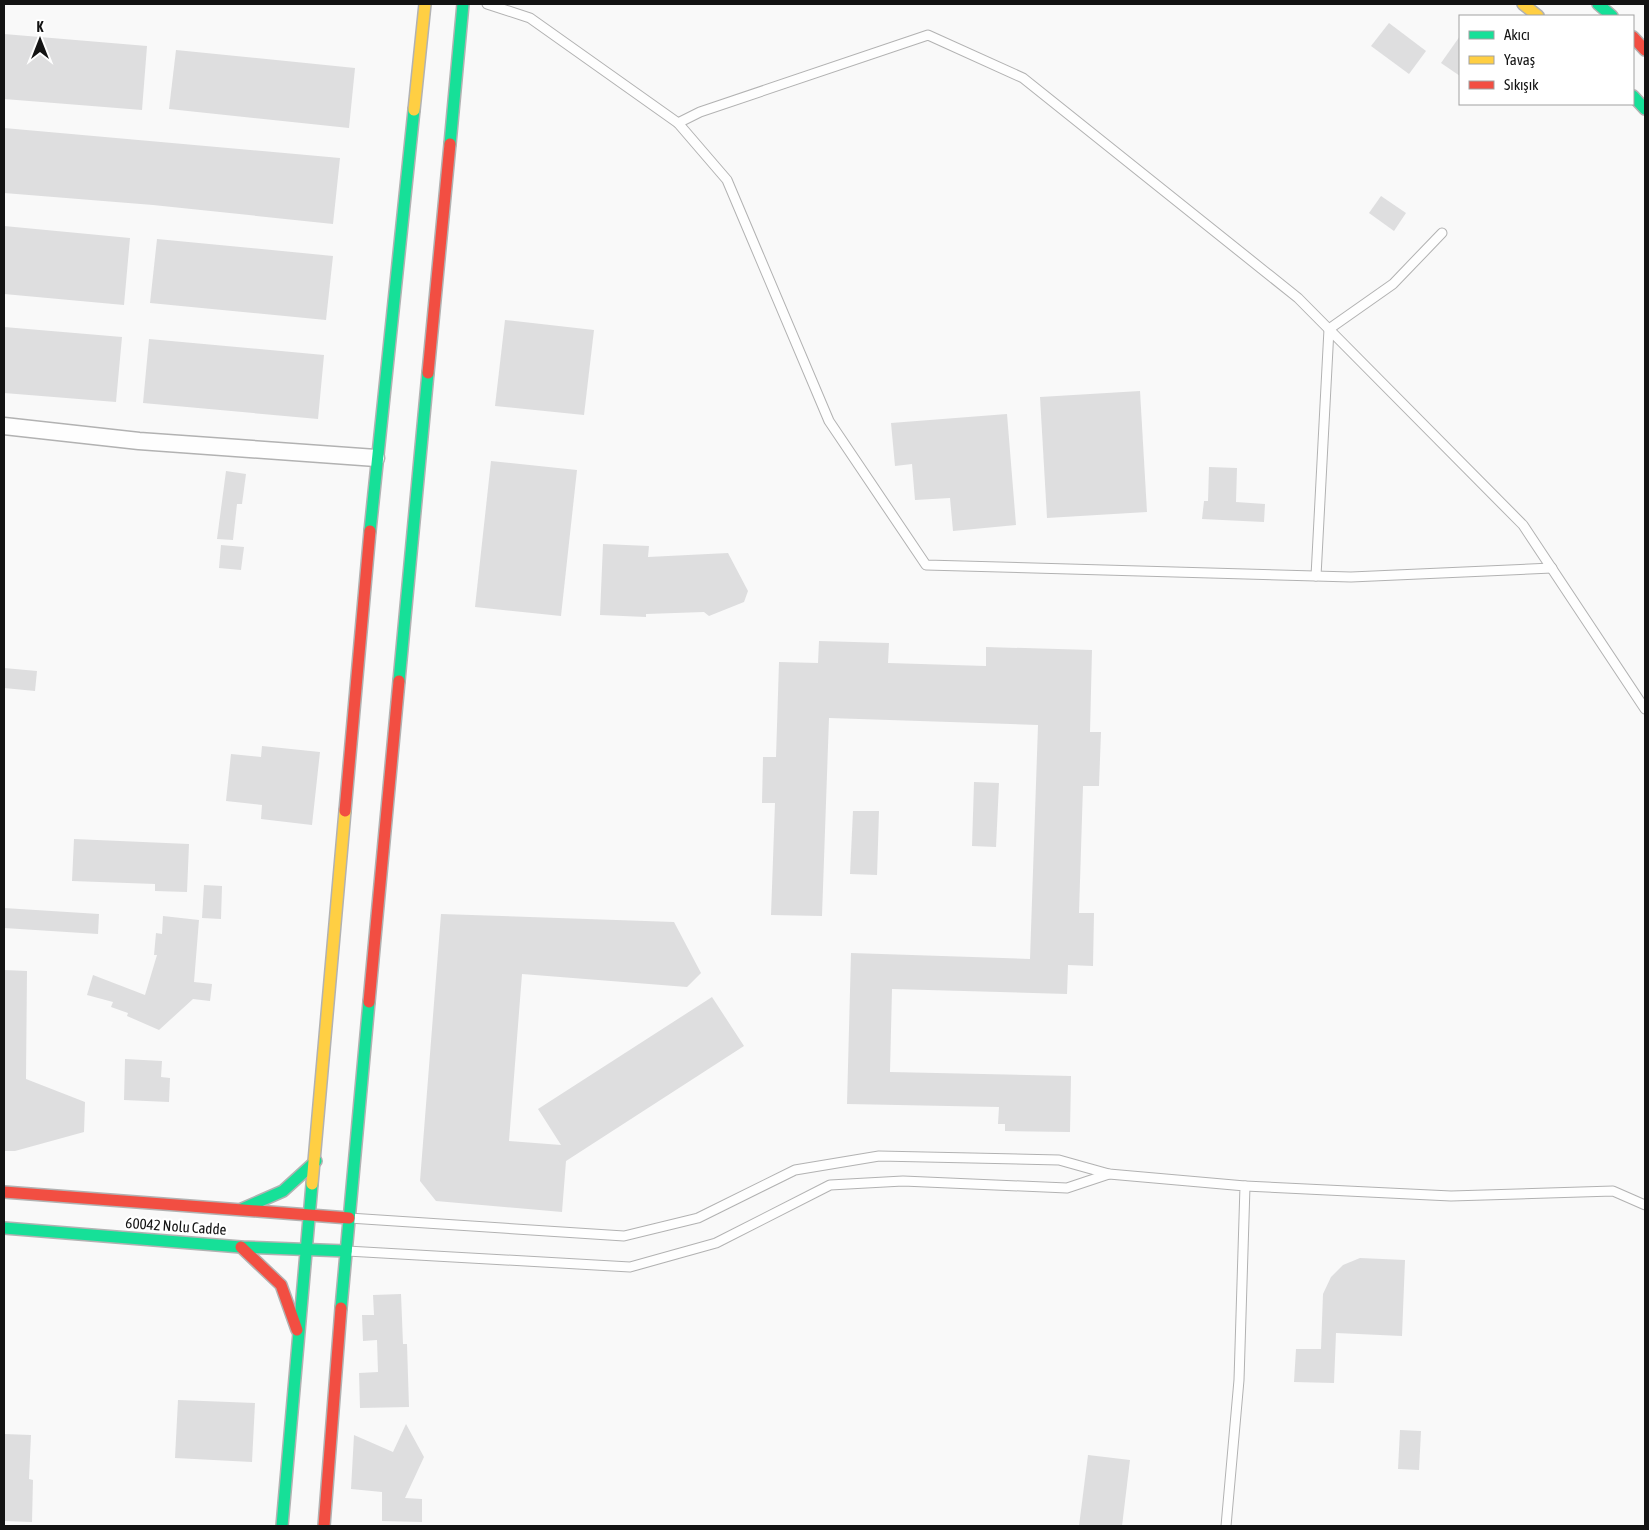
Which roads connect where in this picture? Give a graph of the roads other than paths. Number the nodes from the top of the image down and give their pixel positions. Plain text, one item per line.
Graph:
1 (425, 4) edge
2 (464, 4) edge
3 (487, 4) edge
4 (1523, 4) edge
5 (1598, 4) edge
6 (1537, 15) edge
7 (1611, 15) edge
8 (1634, 38) edge
9 (1645, 50) edge
10 (1634, 97) edge
11 (1645, 109) edge
12 (678, 123) junction
13 (1442, 232) dead end
14 (1329, 329) junction
15 (4, 426) edge
16 (376, 458) junction
17 (1552, 568) junction
18 (1316, 576) junction
19 (1645, 709) edge
20 (316, 1162) junction
21 (1109, 1174) junction
22 (1245, 1186) junction
23 (4, 1192) edge
24 (1645, 1205) edge
25 (240, 1210) junction
26 (311, 1215) junction
27 (349, 1218) junction
28 (4, 1228) edge
29 (241, 1246) junction
30 (308, 1249) junction
31 (346, 1250) junction
32 (300, 1337) junction
33 (282, 1526) edge
34 (324, 1526) edge
35 (1226, 1526) edge

1 - 16 main road
2 - 27 main road
3 - 12 lane
4 - 6 main road
5 - 7 main road
8 - 9 main road
10 - 11 main road
12 - 14 lane
12 - 18 lane
13 - 14 lane
14 - 17 lane
14 - 18 lane
15 - 16 street
16 - 20 main road
17 - 18 lane
17 - 19 lane
20 - 25 main road
20 - 26 main road
21 - 22 lane
21 - 27 lane
21 - 31 lane
22 - 24 lane
22 - 35 lane
23 - 25 main road
25 - 26 main road
26 - 27 main road
26 - 30 main road
27 - 31 main road
28 - 29 main road, 60042 Nolu Cadde
29 - 30 main road, 60042 Nolu Cadde
29 - 32 main road
30 - 31 main road, 60042 Nolu Cadde
30 - 32 main road
31 - 34 main road
32 - 33 main road

